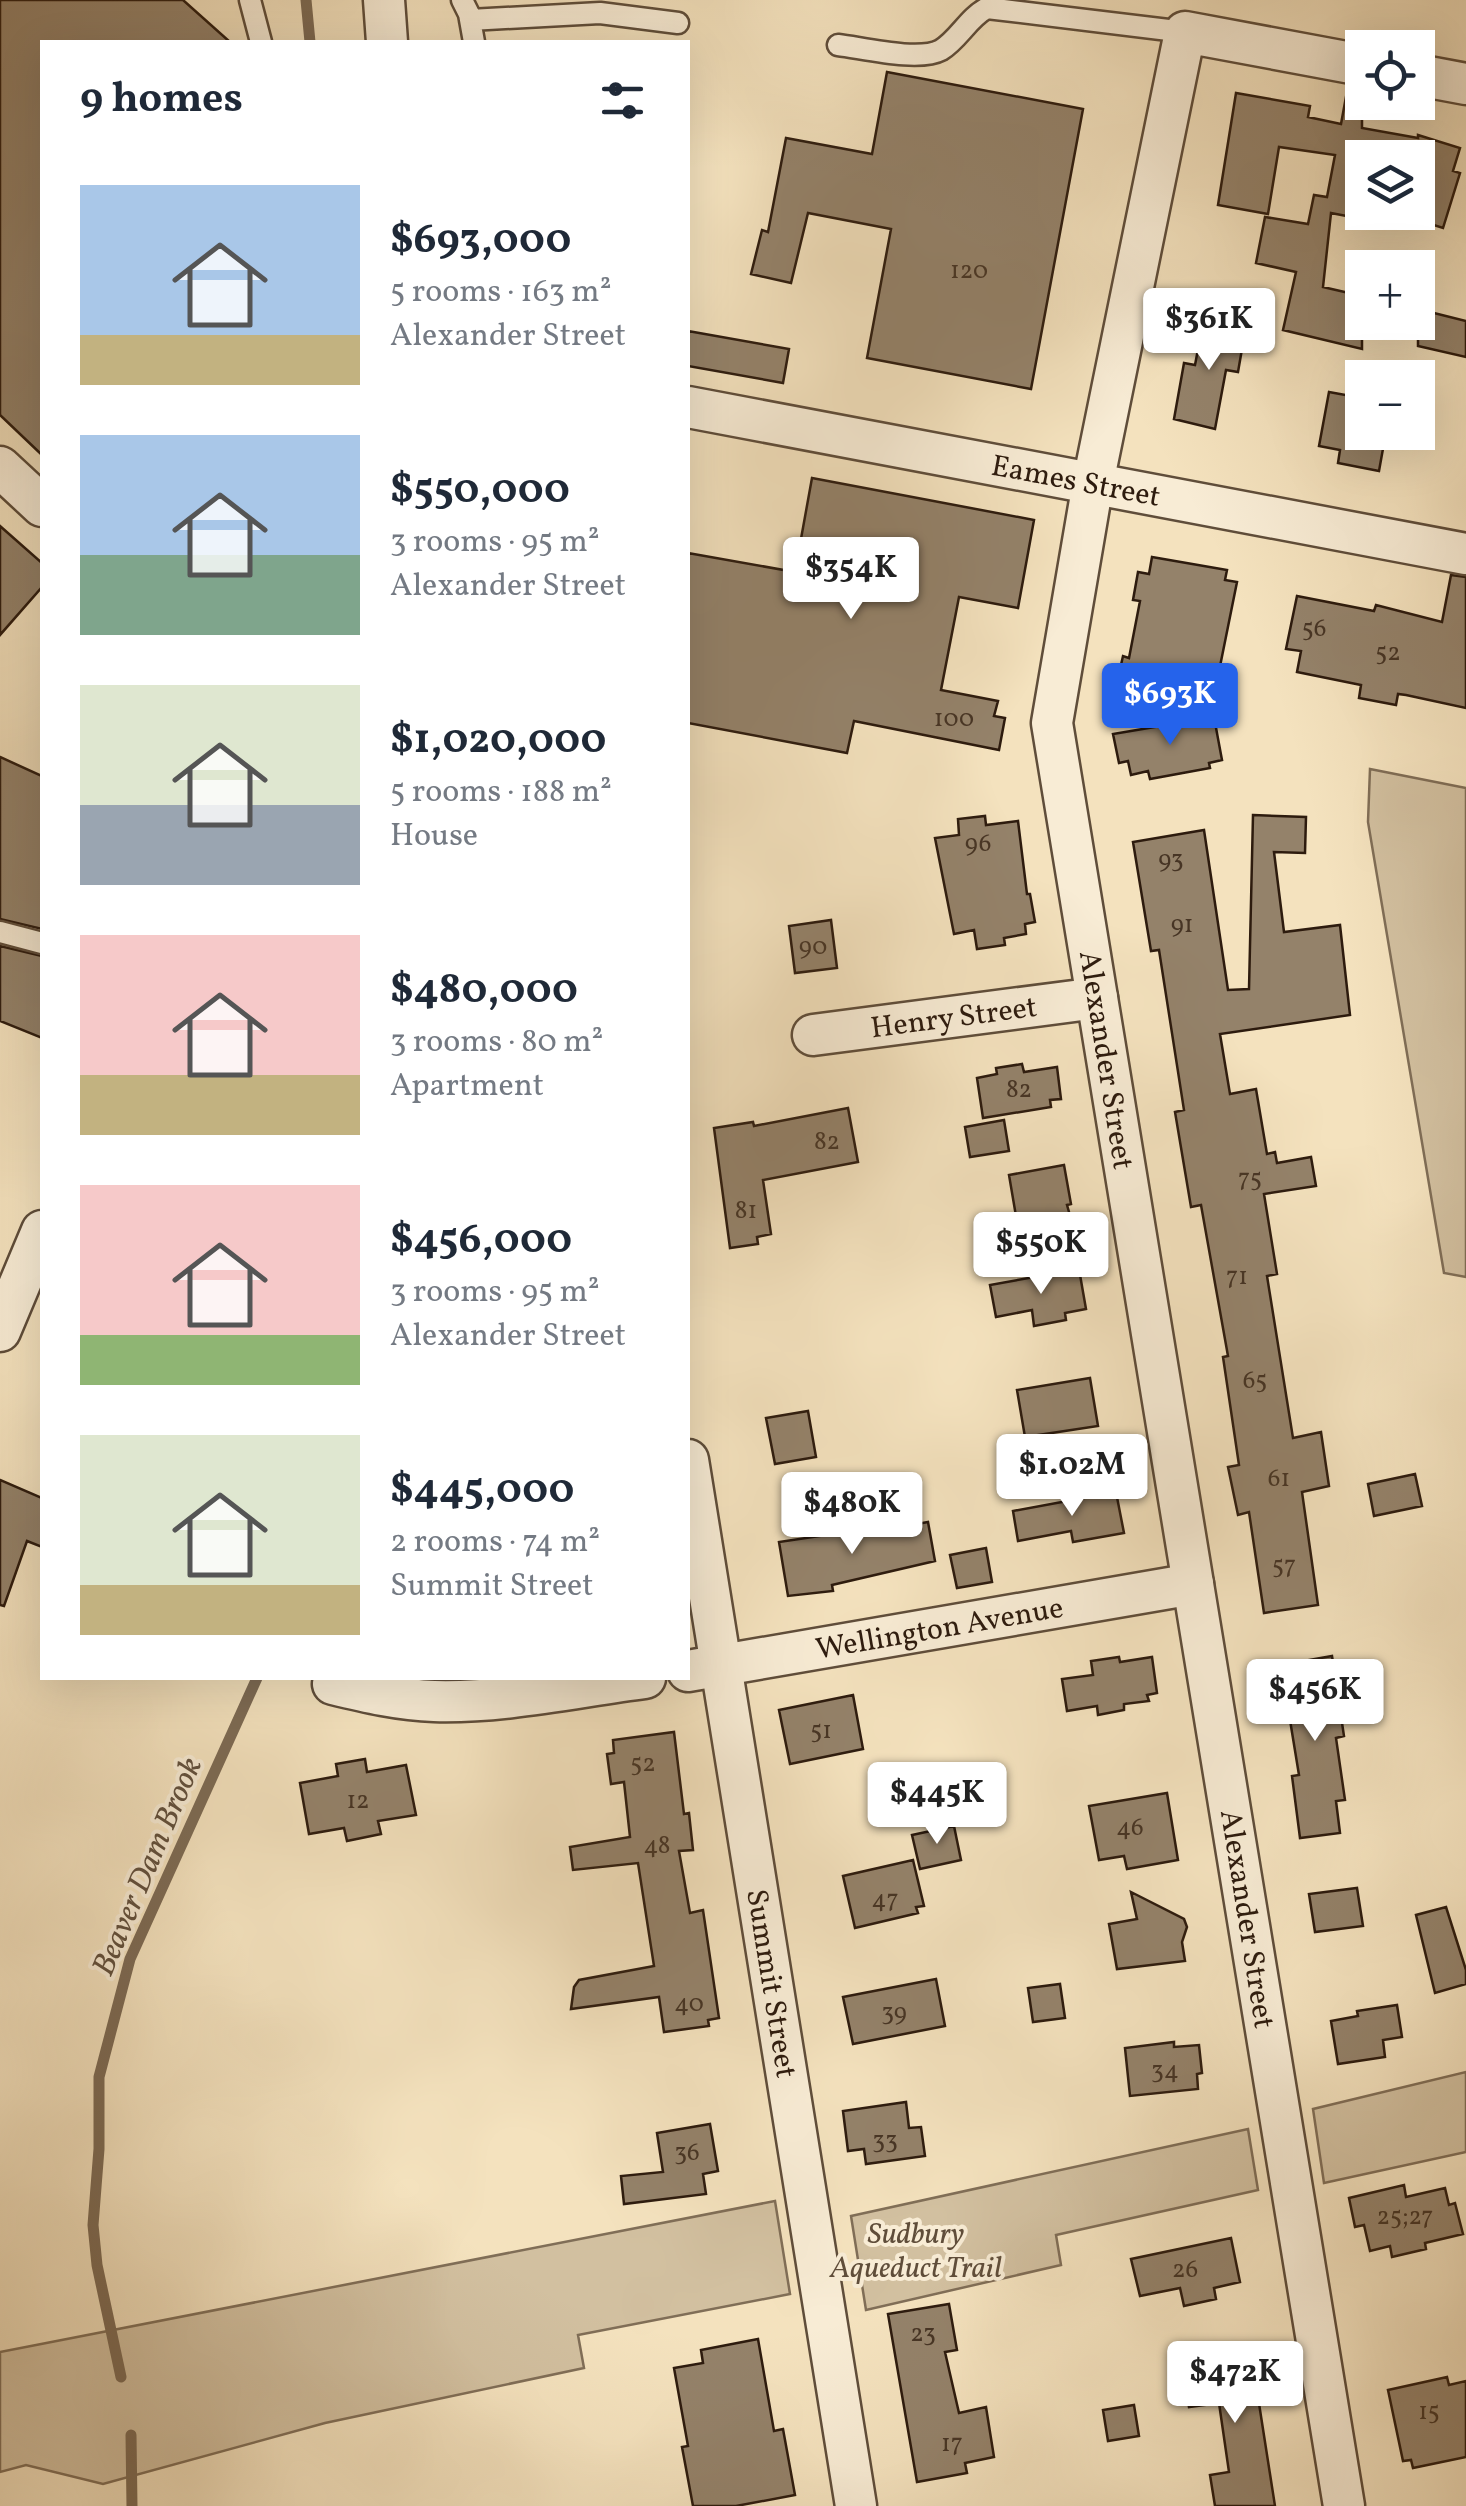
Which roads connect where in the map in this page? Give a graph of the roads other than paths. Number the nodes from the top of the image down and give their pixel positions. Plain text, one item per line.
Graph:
1 (250, 0) edge
2 (384, 0) edge
3 (462, 0) edge
4 (470, 20) junction
5 (678, 23) dead end
6 (1185, 32) junction
7 (260, 40) edge
8 (386, 40) edge
9 (474, 40) edge
10 (838, 45) dead end
11 (1345, 62) edge
12 (1435, 78) edge
13 (1466, 84) edge
14 (690, 407) edge
15 (0, 468) edge
16 (1093, 483) junction
17 (40, 504) edge
18 (1466, 554) edge
19 (0, 932) edge
20 (40, 942) edge
21 (1097, 998) junction
22 (813, 1035) dead end
23 (40, 1236) edge
24 (0, 1331) edge
25 (690, 1485) edge
26 (1193, 1584) junction
27 (705, 1669) edge
28 (631, 1680) edge
29 (333, 1684) dead end
30 (856, 2506) edge
31 (1344, 2506) edge

1 - 7 lane
2 - 8 street
3 - 4 lane
4 - 5 lane
4 - 9 lane
6 - 10 lane
6 - 11 street
6 - 16 street, Alexander Street
12 - 13 street
14 - 16 street, Eames Street
15 - 17 street
16 - 18 street, Eames Street
16 - 21 street, Alexander Street
19 - 20 lane
21 - 22 street, Henry Street
21 - 26 street, Alexander Street
23 - 24 street
25 - 27 street, Summit Street
26 - 27 street, Wellington Avenue
26 - 31 street, Alexander Street
27 - 30 street, Summit Street
28 - 29 street

